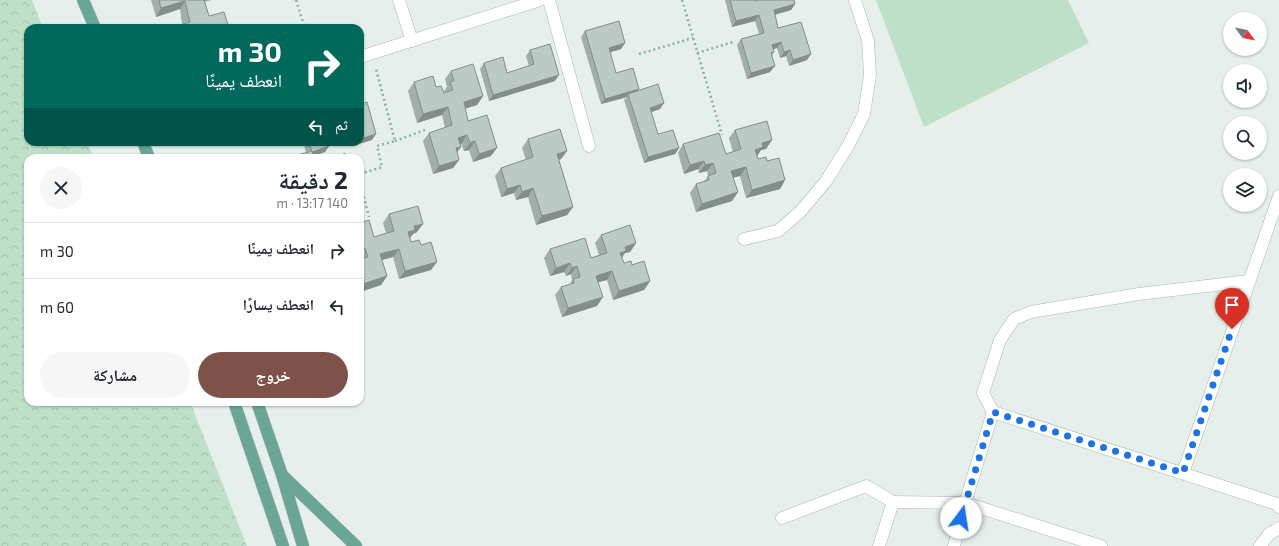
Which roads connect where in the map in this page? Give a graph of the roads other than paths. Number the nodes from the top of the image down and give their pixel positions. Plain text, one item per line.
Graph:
1 (83, 0) edge
2 (399, 0) edge
3 (540, 0) edge
4 (549, 0) edge
5 (855, 0) edge
6 (93, 24) edge
7 (412, 41) junction
8 (364, 56) edge
9 (589, 146) dead end
10 (1279, 196) edge
11 (744, 239) dead end
12 (1249, 282) junction
13 (235, 406) edge
14 (257, 406) edge
15 (993, 412) junction
16 (1183, 473) junction
17 (282, 475) junction
18 (893, 502) junction
19 (964, 503) junction
20 (1279, 507) edge
21 (782, 518) dead end
22 (1279, 528) edge
23 (283, 546) edge
24 (303, 546) edge
25 (356, 546) edge
26 (879, 546) edge
27 (954, 546) edge
28 (1100, 546) edge
29 (1260, 546) edge

1 - 6 main road
2 - 7 street
3 - 7 street
4 - 9 street
5 - 11 street
7 - 8 street
10 - 12 street
12 - 15 street
12 - 16 street
13 - 23 main road
14 - 17 main road
15 - 16 street
15 - 19 street
16 - 20 street
17 - 24 main road
17 - 25 main road
18 - 19 street
18 - 21 street
18 - 26 street
19 - 27 street
19 - 28 street
22 - 29 street

